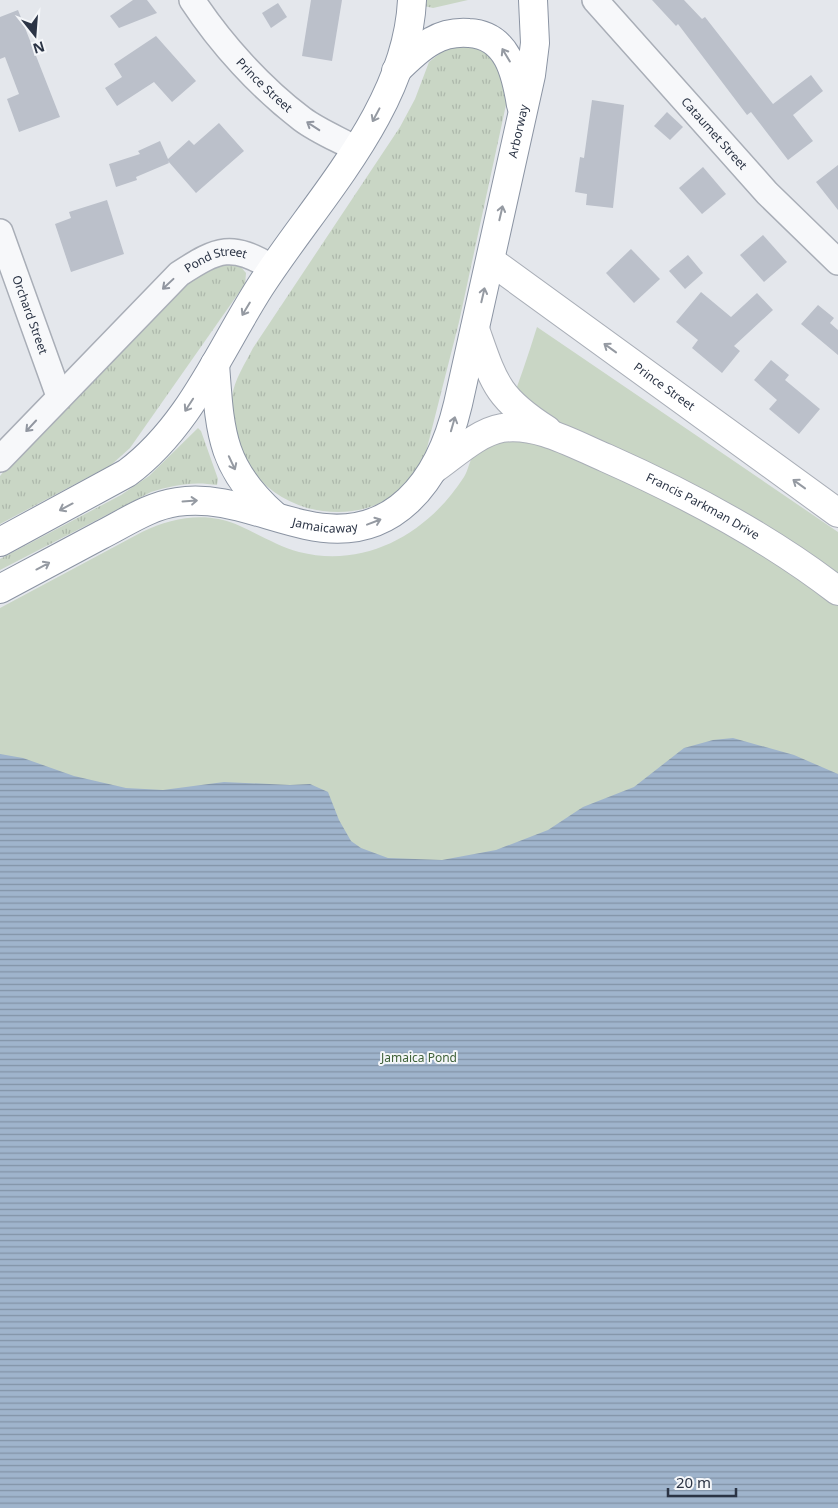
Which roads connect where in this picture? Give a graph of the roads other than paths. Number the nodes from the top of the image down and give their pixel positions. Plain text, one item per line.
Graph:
1 (192, 0) edge
2 (396, 0) edge
3 (412, 0) edge
4 (533, 0) edge
5 (595, 0) edge
6 (396, 71) junction
7 (522, 118) junction
8 (356, 149) junction
9 (0, 232) edge
10 (491, 261) junction
11 (838, 262) edge
12 (273, 268) junction
13 (475, 329) junction
14 (215, 364) junction
15 (59, 396) junction
16 (556, 436) junction
17 (0, 459) edge
18 (434, 469) junction
19 (838, 513) edge
20 (276, 516) junction
21 (0, 542) edge
22 (0, 589) edge
23 (838, 592) edge

8 -> 1 street, Prince Street
2 - 6 main road
3 - 6 main road
4 - 7 main road, Arborway
5 - 11 street, Cataumet Street
7 -> 6 main road
6 -> 8 main road
10 -> 7 main road, Arborway
8 - 12 main road
9 - 15 street, Orchard Street
13 -> 10 main road, Jamaicaway
19 -> 10 main road, Prince Street
12 -> 14 main road
12 -> 15 street, Pond Street
13 - 16 main road, Francis Parkman Drive
18 -> 13 main road, Jamaicaway
14 -> 20 main road
14 -> 21 main road
15 -> 17 street, Pond Street
16 - 18 main road, Francis Parkman Drive
16 - 23 main road, Francis Parkman Drive
20 -> 18 main road, Jamaicaway
22 -> 20 main road, Jamaicaway

